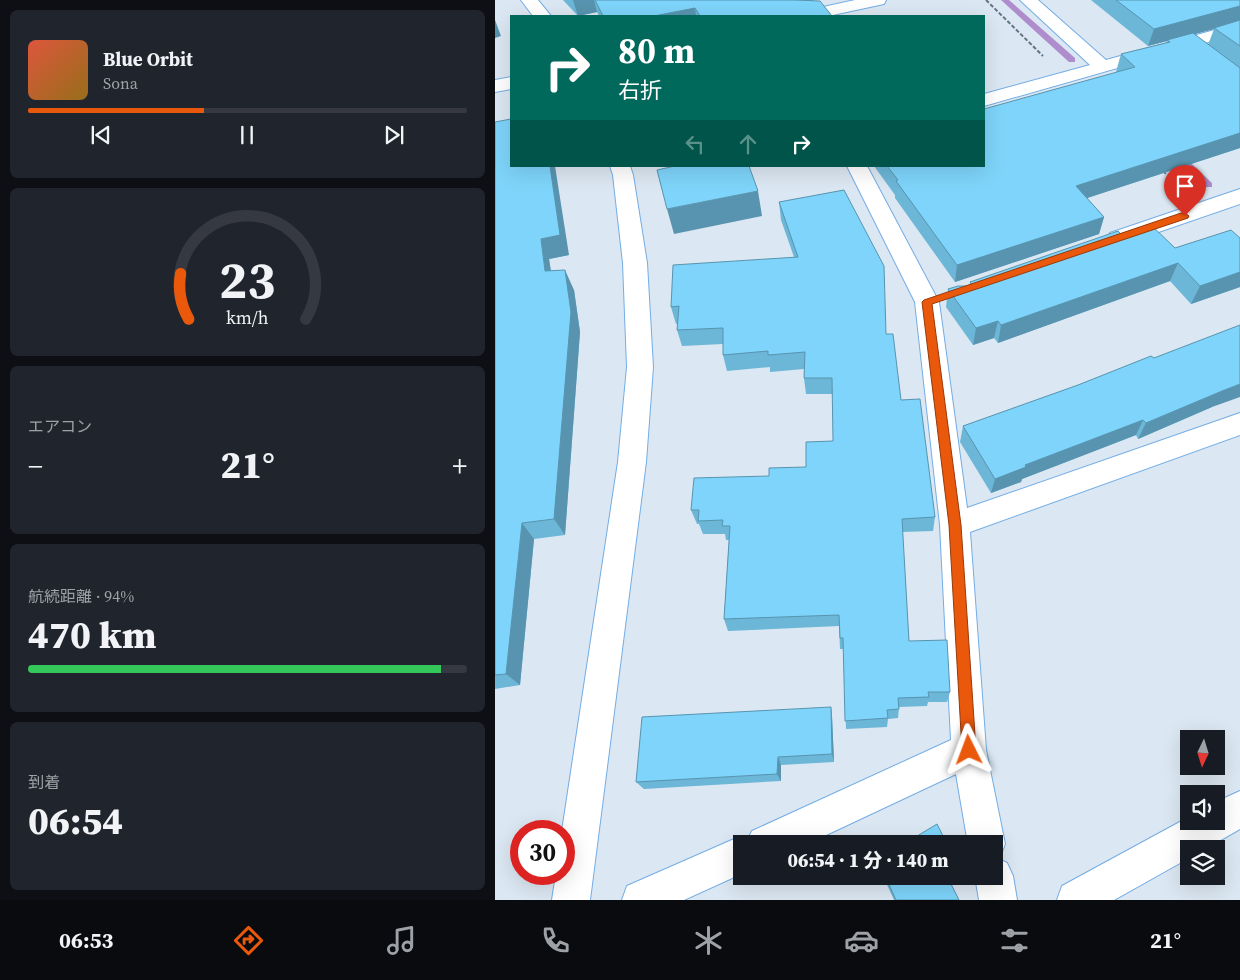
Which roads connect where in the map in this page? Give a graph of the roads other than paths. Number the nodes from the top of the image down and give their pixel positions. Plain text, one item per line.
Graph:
1 (529, 0) edge
2 (878, 0) edge
3 (1028, 0) edge
4 (540, 15) edge
5 (810, 15) edge
6 (1240, 28) edge
7 (1103, 67) junction
8 (510, 83) edge
9 (495, 86) edge
10 (985, 100) edge
11 (620, 167) edge
12 (858, 167) edge
13 (1240, 196) edge
14 (1102, 243) edge
15 (1240, 424) edge
16 (955, 525) junction
17 (969, 750) junction
18 (1240, 809) edge
19 (785, 835) edge
20 (985, 835) edge
21 (733, 858) edge
22 (996, 885) edge
23 (571, 900) edge
24 (641, 900) edge
25 (998, 900) edge
26 (1076, 900) edge

1 - 4 street
2 - 5 street
3 - 7 street
6 - 7 street
7 - 10 street
8 - 9 street
11 - 23 street
12 - 16 street
13 - 14 street
15 - 16 street
16 - 17 street
17 - 19 street
17 - 20 street
18 - 26 street
21 - 24 street
22 - 25 street

